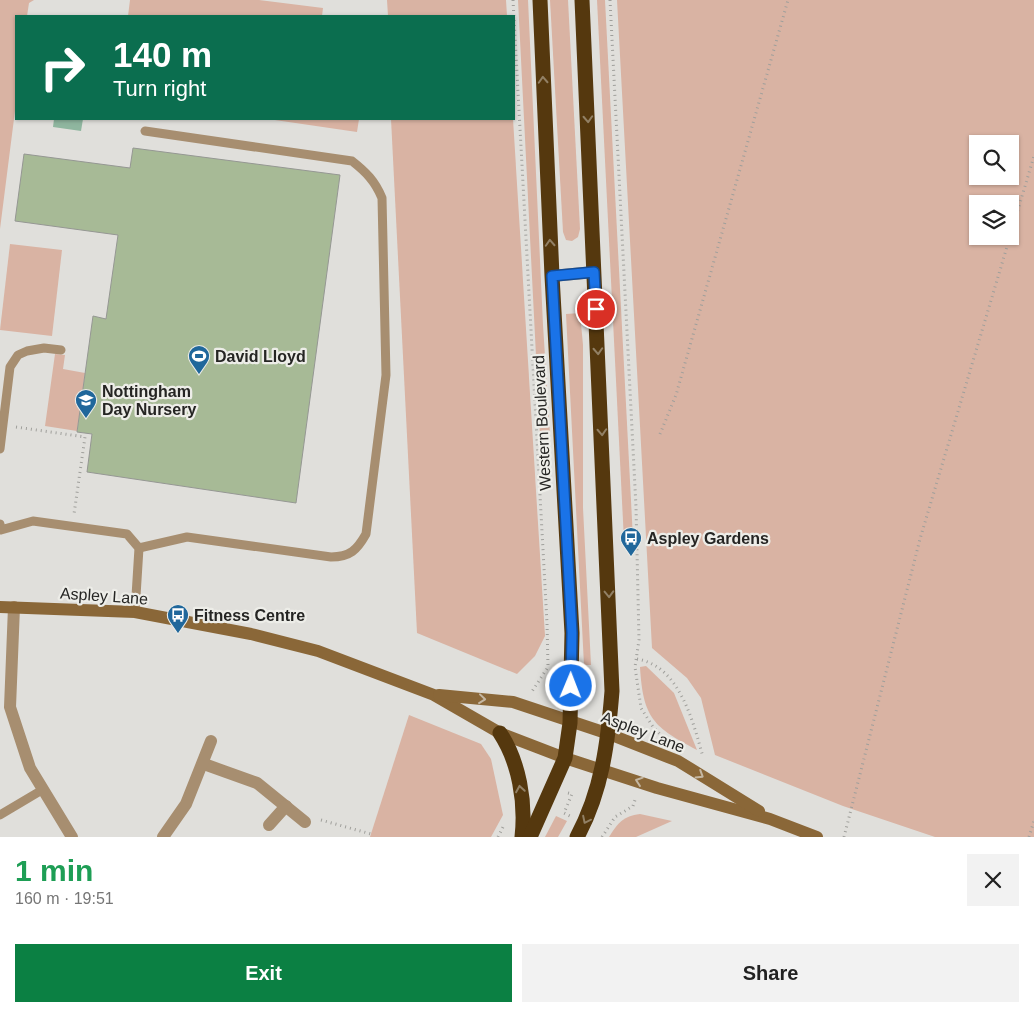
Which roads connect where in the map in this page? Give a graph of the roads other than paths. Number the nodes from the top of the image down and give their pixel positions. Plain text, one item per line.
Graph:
1 (540, 0) edge
2 (582, 0) edge
3 (145, 131) dead end
4 (594, 272) junction
5 (552, 276) junction
6 (61, 350) dead end
7 (0, 449) edge
8 (1, 527) edge
9 (139, 548) junction
10 (0, 607) edge
11 (14, 607) junction
12 (135, 612) junction
13 (434, 694) junction
14 (570, 723) junction
15 (500, 733) junction
16 (609, 734) junction
17 (211, 741) dead end
18 (565, 758) junction
19 (204, 764) junction
20 (604, 769) junction
21 (42, 790) junction
22 (286, 806) junction
23 (0, 815) edge
24 (770, 819) junction
25 (305, 822) road end
26 (269, 825) dead end
27 (72, 837) edge
28 (163, 837) edge
29 (522, 837) edge
30 (530, 837) edge
31 (577, 837) edge
32 (817, 837) edge

5 -> 1 highway, Western Boulevard
2 -> 4 highway
3 - 9 lane
4 - 5 street
4 -> 16 highway
5 - 14 highway, Western Boulevard
6 - 7 lane
8 - 9 lane
9 - 12 lane
10 - 11 main road, Aspley Lane
11 - 12 main road, Aspley Lane
11 - 21 street
12 - 13 main road, Aspley Lane
13 -> 14 main road, Aspley Lane
13 - 15 main road, Aspley Lane
14 - 16 main road, Aspley Lane
14 - 18 highway, Western Boulevard
15 - 18 main road, Aspley Lane
29 -> 15 highway
16 - 20 highway
16 -> 24 main road, Aspley Lane
17 - 19 street
18 - 20 main road, Aspley Lane
18 - 30 highway, Western Boulevard
19 - 22 street
19 - 28 street
24 -> 20 main road, Aspley Lane
20 -> 31 highway
21 - 23 lane
21 - 27 street
22 - 25 street
22 - 26 street
24 - 32 main road, Aspley Lane

